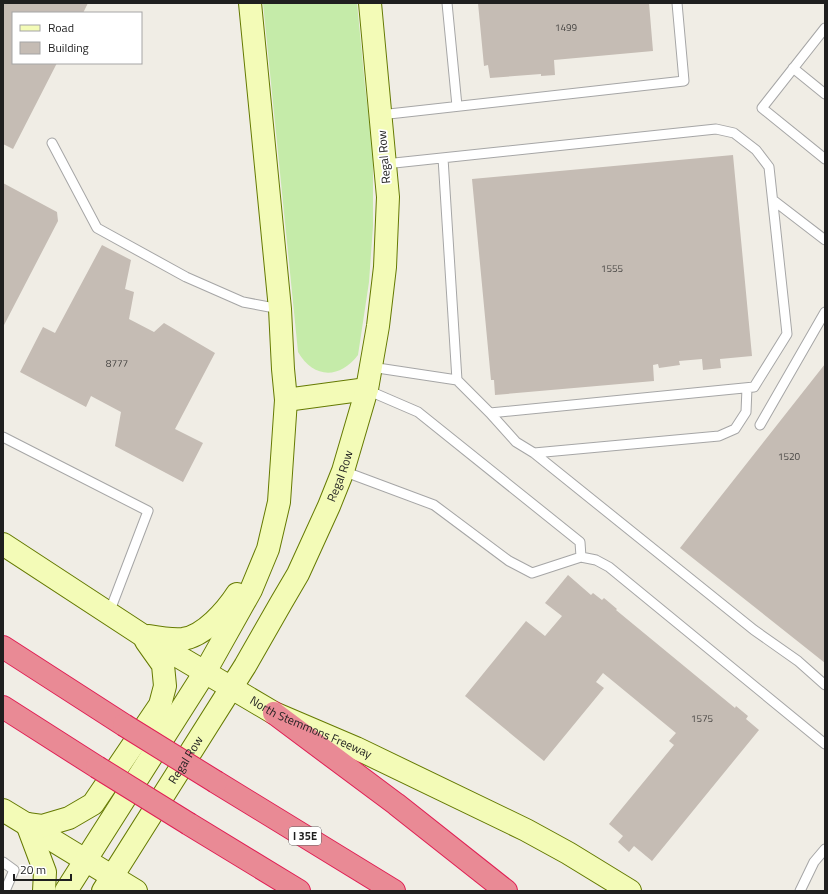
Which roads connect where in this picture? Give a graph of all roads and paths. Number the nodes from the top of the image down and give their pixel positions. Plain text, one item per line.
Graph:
1 (250, 3) edge
2 (370, 3) edge
3 (447, 3) edge
4 (677, 3) edge
5 (825, 28) edge
6 (793, 68) junction
7 (825, 94) edge
8 (457, 106) junction
9 (380, 115) junction
10 (52, 143) dead end
11 (443, 158) junction
12 (825, 159) edge
13 (385, 164) junction
14 (773, 200) junction
15 (825, 240) edge
16 (280, 309) junction
17 (825, 312) edge
18 (371, 367) junction
19 (457, 380) junction
20 (747, 388) junction
21 (367, 390) junction
22 (286, 400) junction
23 (490, 413) junction
24 (760, 425) dead end
25 (3, 437) edge
26 (534, 453) junction
27 (343, 471) junction
28 (3, 544) edge
29 (268, 549) junction
30 (582, 557) junction
31 (109, 613) junction
32 (142, 635) junction
33 (3, 647) edge
34 (205, 672) junction
35 (825, 684) edge
36 (230, 688) junction
37 (3, 707) edge
38 (274, 713) junction
39 (825, 744) edge
40 (3, 810) edge
41 (27, 824) junction
42 (825, 849) edge
43 (86, 860) junction
44 (3, 862) edge
45 (108, 883) edge
46 (5, 891) edge
47 (44, 891) edge
48 (66, 891) edge
49 (136, 891) edge
50 (299, 891) edge
51 (394, 891) edge
52 (506, 891) edge
53 (630, 891) edge
54 (800, 891) edge

1 - 16 main road
2 - 9 main road, Regal Row
3 - 8 lane
4 - 8 lane
5 - 6 lane
6 - 7 lane
6 - 12 lane
8 - 9 lane
9 - 13 main road, Regal Row
10 - 16 lane
11 - 13 lane
11 - 14 lane
11 - 19 lane
13 - 18 main road, Regal Row
14 - 15 lane
14 - 20 lane
16 - 22 main road
17 - 24 lane
18 - 19 lane
18 - 21 main road, Regal Row
19 - 23 lane
20 - 23 lane
20 - 26 lane
21 - 22 main road
21 - 27 main road, Regal Row
21 - 30 lane
22 - 29 main road
23 - 26 lane
25 - 31 lane
26 - 35 lane
27 - 30 lane
27 - 36 main road, Regal Row
28 - 31 main road, North Stemmons Freeway
29 - 32 main road
29 - 34 main road
30 - 39 lane
31 - 32 main road, North Stemmons Freeway
32 - 34 main road, North Stemmons Freeway
32 - 41 main road
33 - 51 highway, I 35E, bridge
34 - 36 main road, North Stemmons Freeway
34 - 43 main road
36 - 38 main road, North Stemmons Freeway
36 - 45 main road, Regal Row
37 - 50 highway, bridge
38 - 52 highway
38 - 53 main road, North Stemmons Freeway
40 - 41 main road
41 - 43 main road
41 - 47 main road
42 - 54 lane
43 - 45 main road
43 - 48 main road
44 - 46 lane
45 - 49 main road

